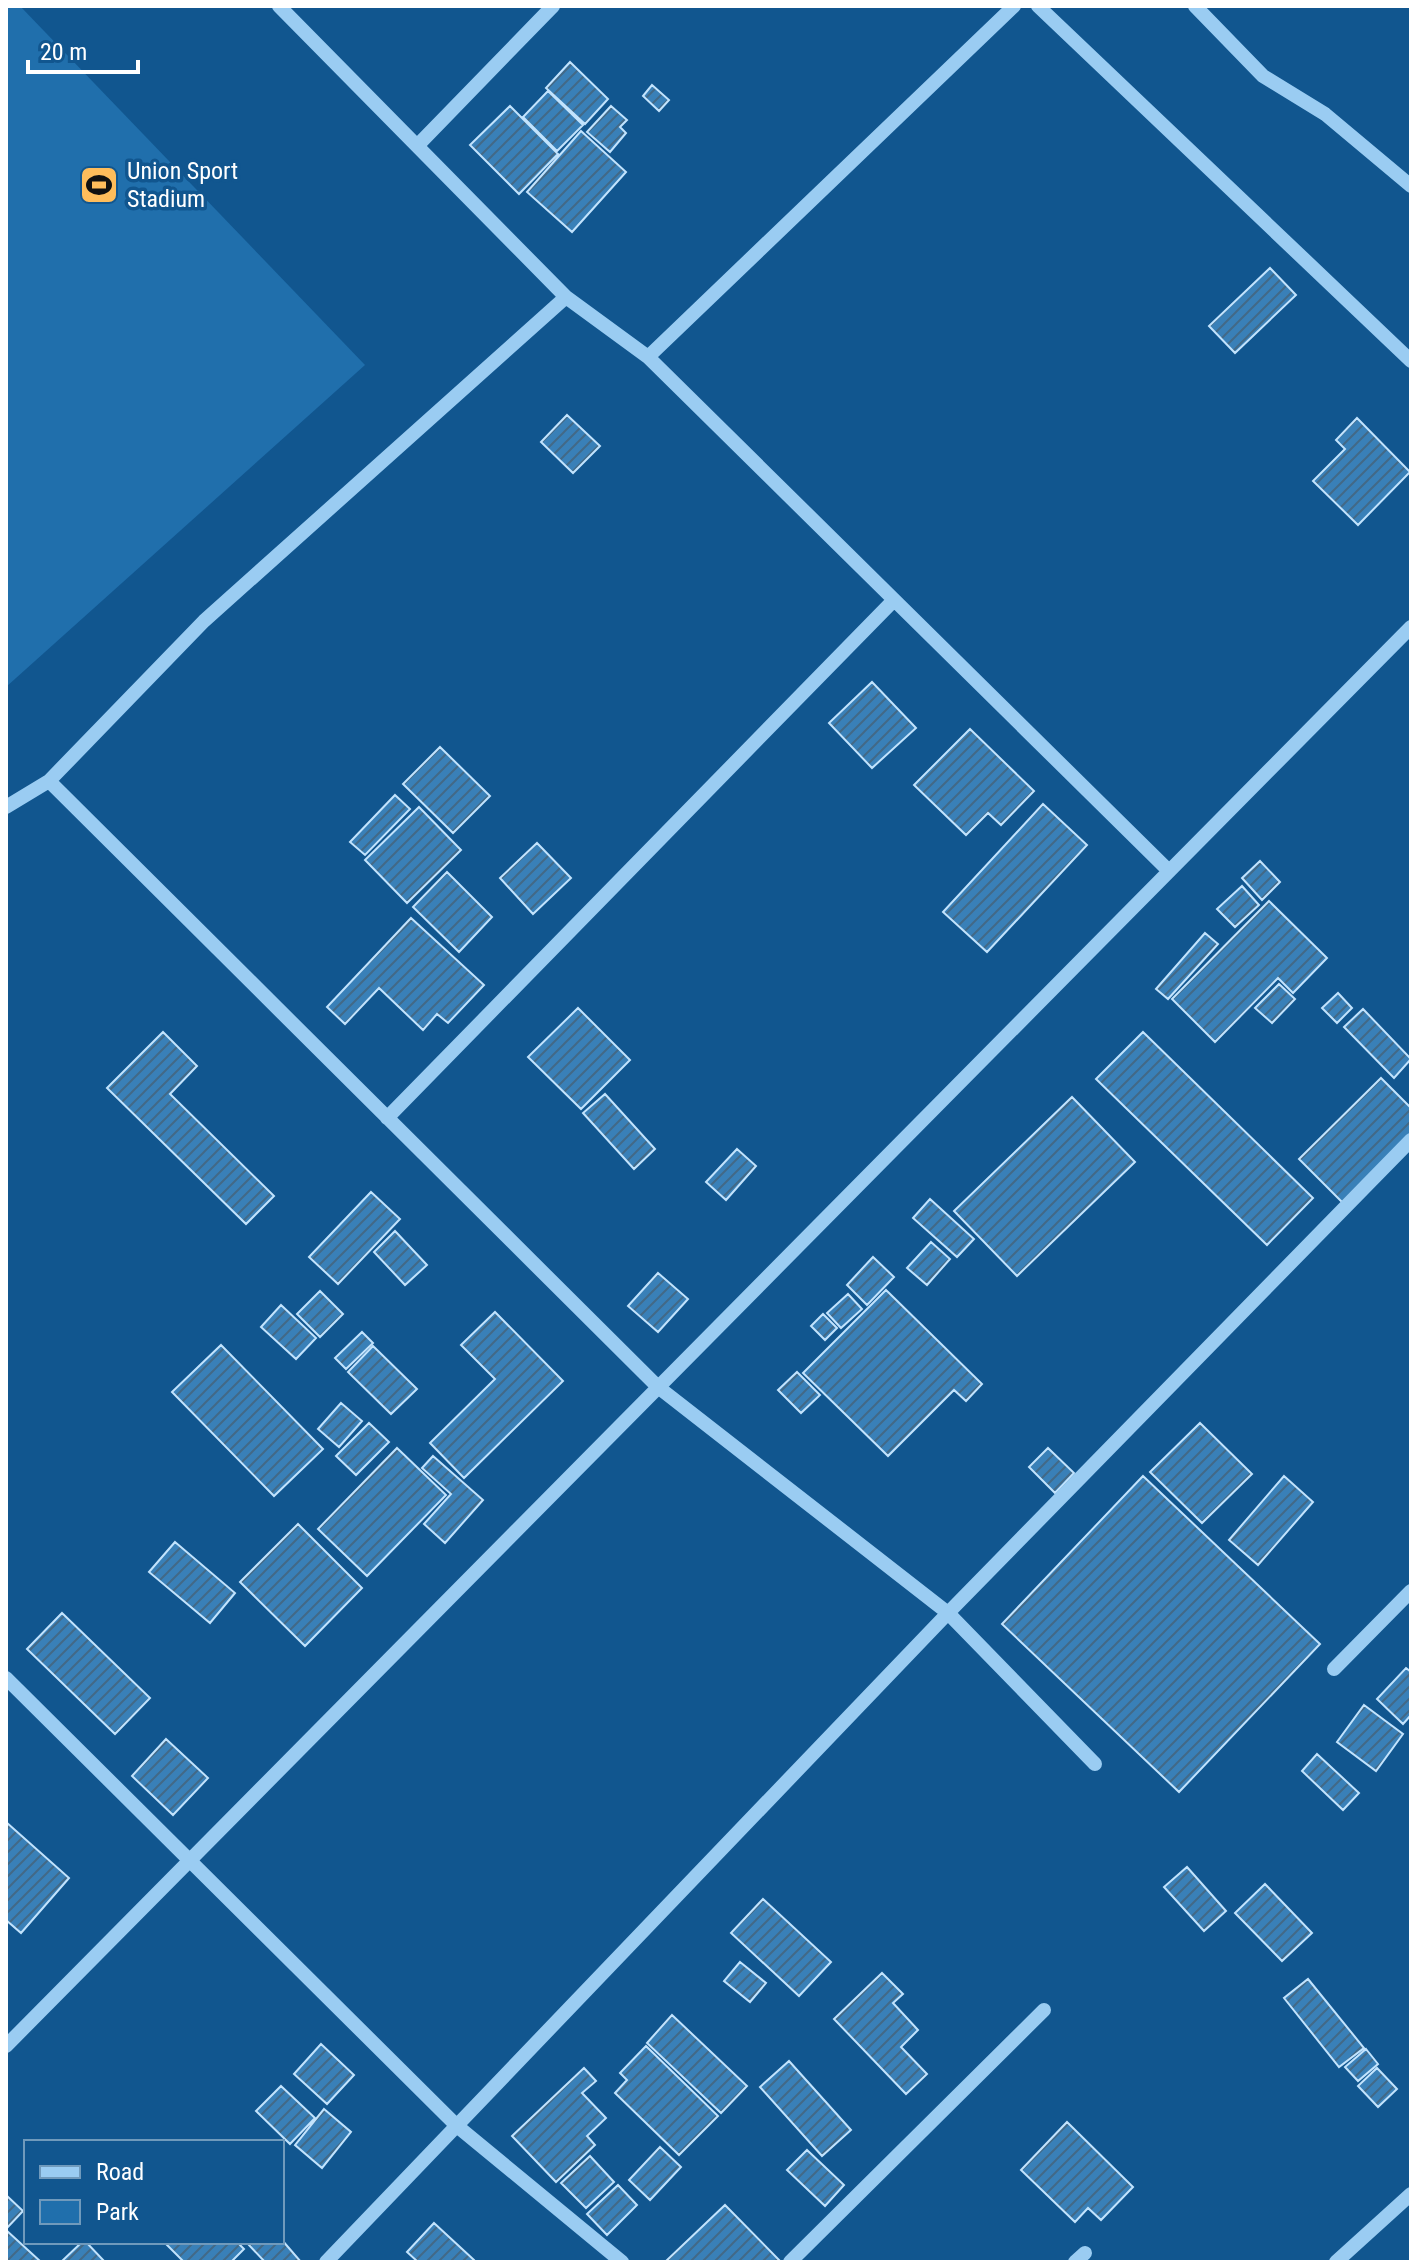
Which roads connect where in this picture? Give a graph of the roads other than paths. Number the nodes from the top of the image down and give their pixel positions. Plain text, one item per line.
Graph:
1 (279, 6) edge
2 (553, 6) edge
3 (1014, 6) edge
4 (1038, 6) edge
5 (1195, 6) edge
6 (417, 146) junction
7 (1411, 186) edge
8 (566, 297) junction
9 (648, 357) junction
10 (1411, 361) edge
11 (894, 600) junction
12 (1411, 627) edge
13 (49, 781) junction
14 (6, 807) edge
15 (1169, 871) junction
16 (387, 1118) junction
17 (1411, 1140) edge
18 (658, 1387) junction
19 (1411, 1591) edge
20 (948, 1613) junction
21 (1334, 1669) dead end
22 (6, 1678) edge
23 (1095, 1764) dead end
24 (190, 1861) junction
25 (1044, 2010) dead end
26 (6, 2046) edge
27 (457, 2126) junction
28 (1411, 2194) edge
29 (326, 2262) edge
30 (622, 2262) edge
31 (790, 2262) edge
32 (1336, 2262) edge

1 - 6 street
2 - 6 street
3 - 9 street
4 - 10 street
5 - 7 street
6 - 8 street
8 - 9 street
8 - 13 street
9 - 11 street
11 - 15 street
11 - 16 street
12 - 15 street
13 - 14 street
13 - 16 street
15 - 18 street
16 - 18 street
17 - 20 street
18 - 20 street
18 - 24 street
19 - 21 street
20 - 23 street
20 - 27 street
22 - 24 street
24 - 26 street
24 - 27 street
25 - 31 street
27 - 29 street
27 - 30 street
28 - 32 street

